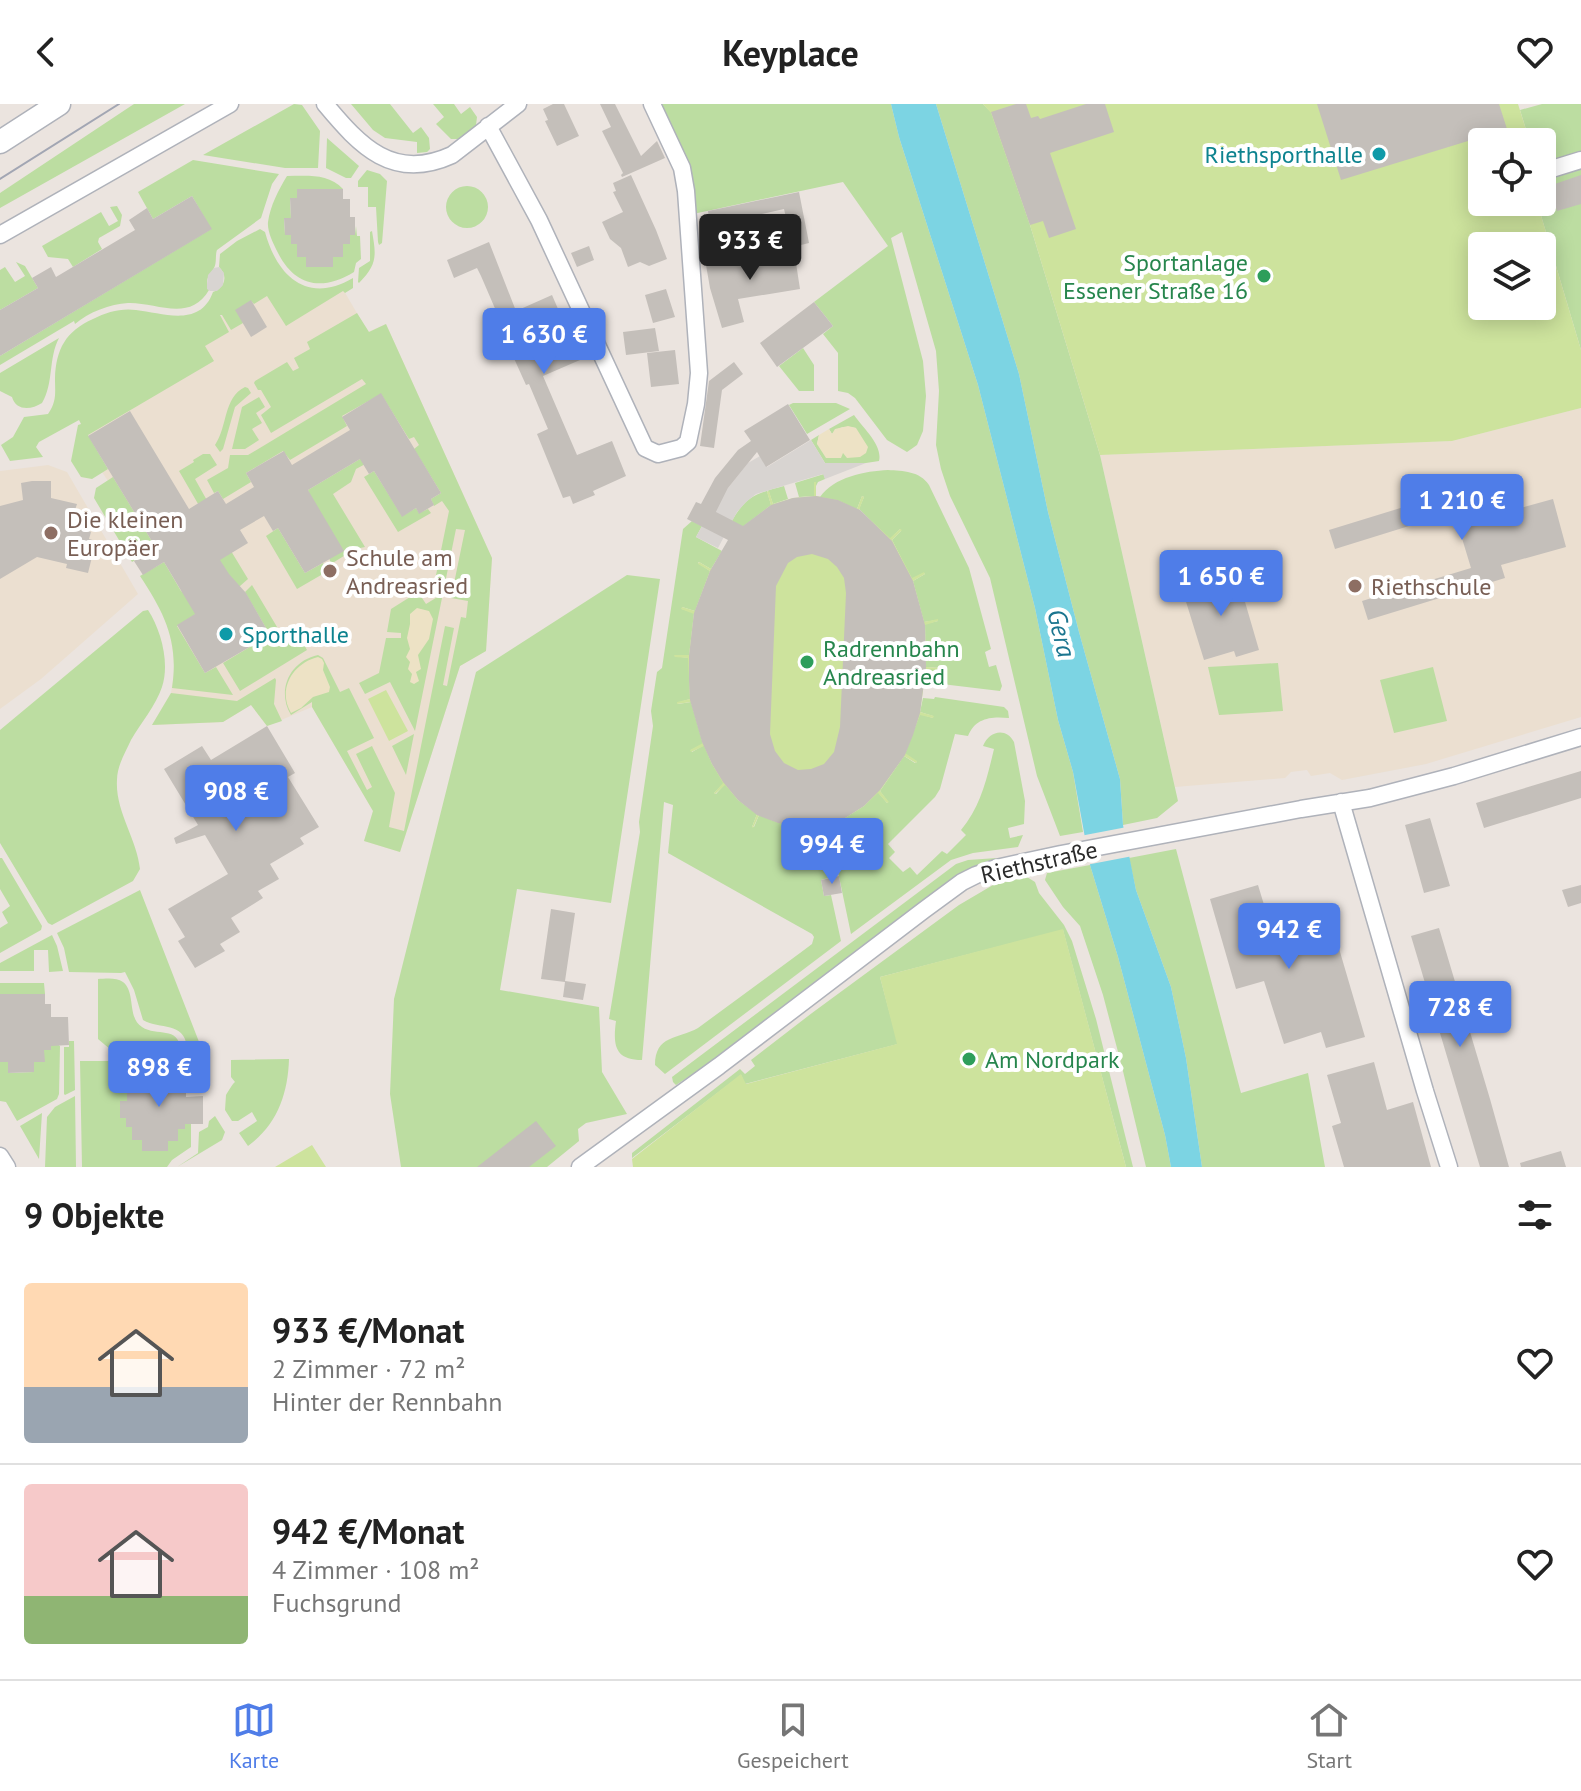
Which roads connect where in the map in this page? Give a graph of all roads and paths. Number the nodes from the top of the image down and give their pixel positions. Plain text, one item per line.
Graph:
1 (59, 104) edge
2 (230, 104) edge
3 (325, 104) edge
4 (518, 104) edge
5 (652, 104) edge
6 (488, 126) junction
7 (0, 142) edge
8 (1581, 160) edge
9 (1556, 168) edge
10 (0, 235) edge
11 (1581, 737) edge
12 (1341, 802) junction
13 (0, 1156) edge
14 (601, 1161) edge
15 (7, 1167) edge
16 (580, 1167) edge
17 (1449, 1167) edge

1 - 7 street
2 - 10 street
3 - 6 street
4 - 6 street
5 - 6 street
8 - 9 street
11 - 12 street, Riethstraße
12 - 14 street, Riethstraße
12 - 17 street
13 - 15 street
14 - 16 street, Riethstraße

